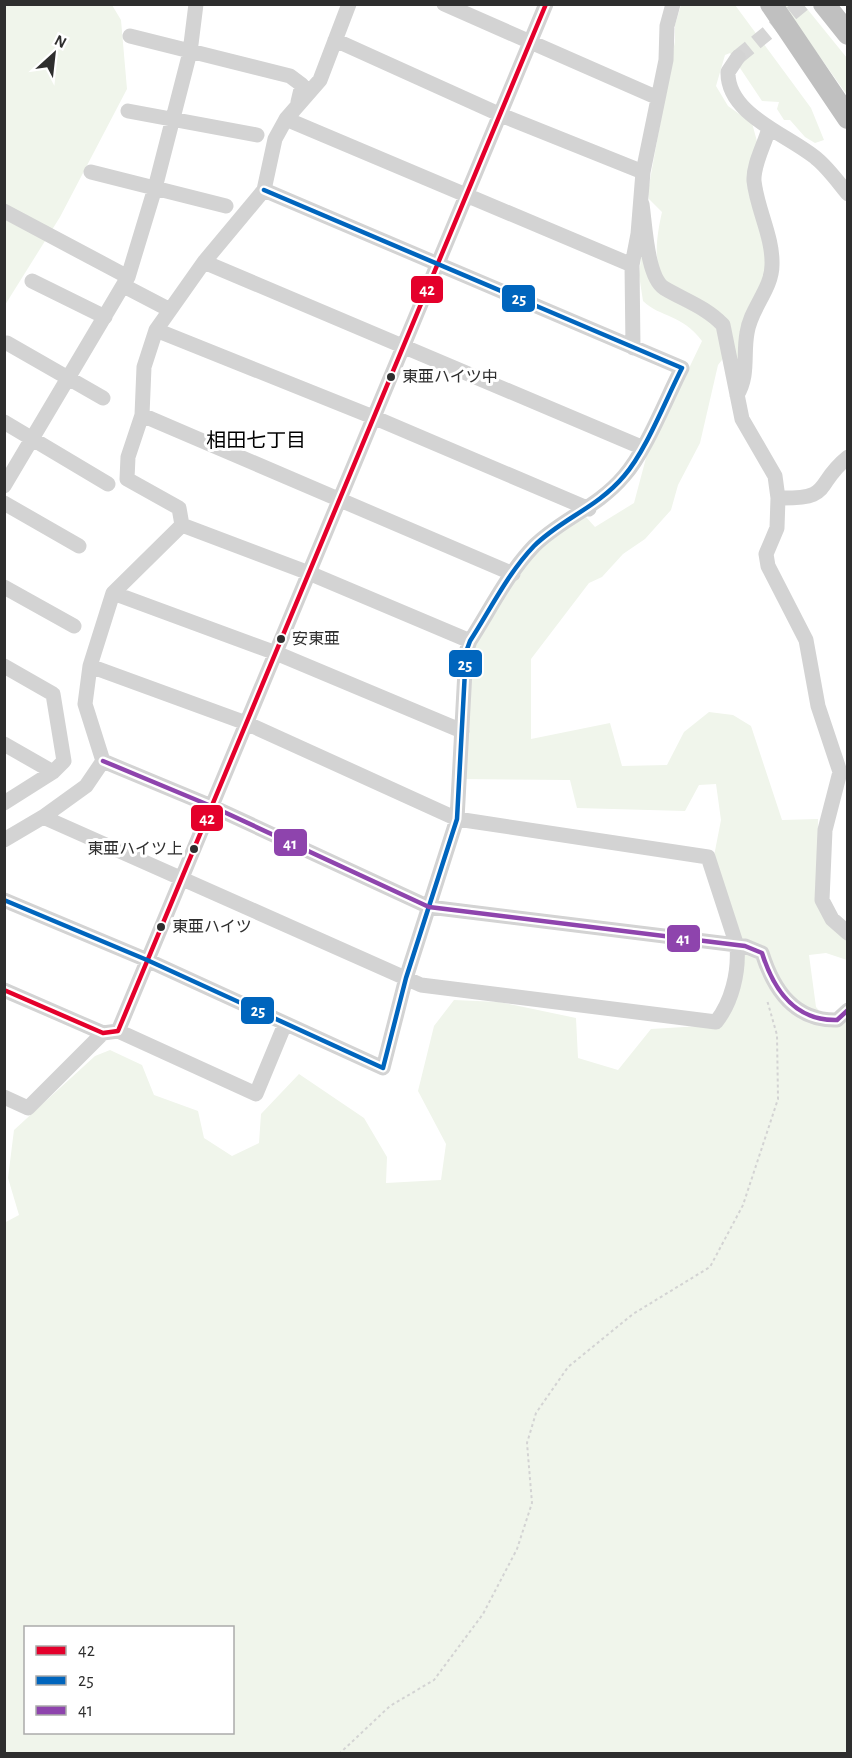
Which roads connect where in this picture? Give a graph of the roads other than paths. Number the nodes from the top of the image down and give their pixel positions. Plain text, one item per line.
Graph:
1 (196, 4) edge
2 (349, 4) edge
3 (444, 4) edge
4 (546, 4) edge
5 (771, 4) edge
6 (824, 4) edge
7 (667, 6) edge
8 (848, 34) edge
9 (130, 36) dead end
10 (335, 40) junction
11 (531, 41) junction
12 (190, 52) junction
13 (738, 57) tunnel mouth
14 (658, 98) junction
15 (297, 104) junction
16 (128, 111) dead end
17 (501, 115) junction
18 (848, 118) edge
19 (173, 119) junction
20 (286, 119) junction
21 (769, 128) junction
22 (257, 135) dead end
23 (91, 172) dead end
24 (644, 172) junction
25 (155, 188) junction
26 (264, 190) junction
27 (467, 194) junction
28 (848, 194) edge
29 (642, 204) junction
30 (226, 206) dead end
31 (4, 211) edge
32 (204, 262) junction
33 (437, 264) junction
34 (632, 266) junction
35 (32, 281) dead end
36 (126, 281) junction
37 (170, 310) junction
38 (105, 317) junction
39 (156, 330) junction
40 (7, 343) dead end
41 (404, 347) junction
42 (633, 348) junction
43 (69, 377) junction
44 (736, 397) junction
45 (103, 398) dead end
46 (142, 416) junction
47 (373, 417) junction
48 (4, 422) edge
49 (33, 440) junction
50 (641, 447) junction
51 (848, 457) edge
52 (108, 484) dead end
53 (4, 486) edge
54 (778, 498) junction
55 (340, 500) junction
56 (4, 503) edge
57 (589, 509) junction
58 (182, 525) junction
59 (79, 546) dead end
60 (309, 573) junction
61 (513, 574) junction
62 (4, 587) edge
63 (113, 592) junction
64 (74, 626) dead end
65 (470, 641) junction
66 (276, 653) junction
67 (4, 666) edge
68 (90, 666) junction
69 (246, 723) junction
70 (462, 730) junction
71 (4, 744) edge
72 (103, 761) junction
73 (53, 772) junction
74 (844, 772) edge
75 (4, 803) edge
76 (211, 806) junction
77 (44, 818) junction
78 (456, 819) junction
79 (4, 840) edge
80 (182, 877) junction
81 (4, 900) edge
82 (429, 907) junction
83 (848, 933) edge
84 (737, 946) junction
85 (147, 960) junction
86 (406, 978) junction
87 (4, 990) edge
88 (848, 1010) edge
89 (285, 1024) junction
90 (110, 1032) junction
91 (4, 1097) edge

1 - 12 street
2 - 10 street
3 - 11 street
4 - 11 street
5 - 18 highway
6 - 8 highway
7 - 14 street
9 - 12 street
10 - 15 street
10 - 17 street
11 - 14 street
11 - 17 street
12 - 15 street
12 - 19 street
13 - 21 street
14 - 24 street
15 - 20 street
16 - 19 street
17 - 24 street
17 - 27 street
19 - 22 street
19 - 25 street
20 - 26 street
20 - 27 street
21 - 28 street
21 - 44 street
23 - 25 street
24 - 29 street
25 - 30 street
25 - 36 street
26 - 32 street
26 - 33 street
27 - 33 street
27 - 34 street
29 - 34 street
29 - 44 street
31 - 36 street
32 - 37 street
32 - 41 street
33 - 41 street
33 - 42 street
34 - 42 street
35 - 38 street
36 - 37 street
36 - 38 street
37 - 39 street
38 - 43 street
39 - 46 street
39 - 47 street
40 - 43 street
41 - 47 street
41 - 50 street
42 - 50 street
43 - 45 street
43 - 49 street
44 - 54 street
46 - 55 street
46 - 58 street
47 - 55 street
47 - 57 street
48 - 49 street
49 - 52 street
49 - 53 street
50 - 57 street
51 - 54 street
54 - 74 street
55 - 60 street
55 - 61 street
56 - 59 street
57 - 61 street
58 - 60 street
58 - 63 street
60 - 65 street
60 - 66 street
61 - 65 street
62 - 64 street
63 - 66 street
63 - 68 street
65 - 70 street
66 - 69 street
66 - 70 street
67 - 73 street
68 - 69 street
68 - 72 street
69 - 76 street
69 - 78 street
70 - 78 street
71 - 73 street
72 - 76 street
72 - 77 street
73 - 75 street
74 - 83 street
76 - 80 street
76 - 82 street
77 - 79 street
77 - 80 street
78 - 82 street
78 - 84 street
80 - 85 street
80 - 86 street
81 - 85 street
82 - 84 street
82 - 86 street
84 - 86 street
84 - 88 street
85 - 89 street
85 - 90 street
86 - 89 street
87 - 90 street
89 - 90 street
90 - 91 street

